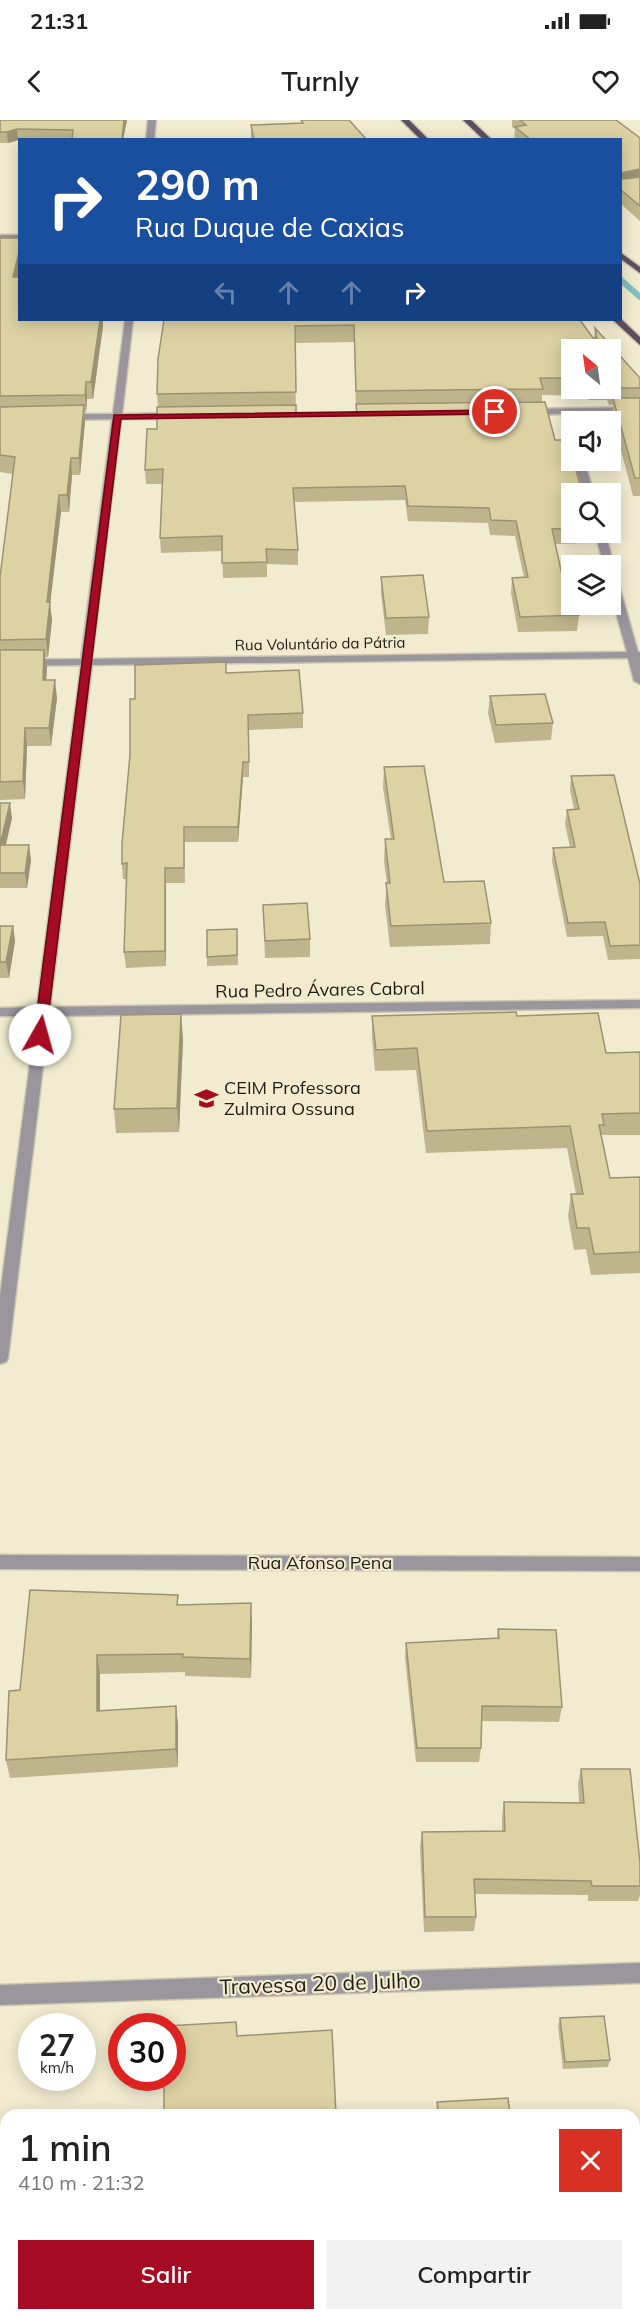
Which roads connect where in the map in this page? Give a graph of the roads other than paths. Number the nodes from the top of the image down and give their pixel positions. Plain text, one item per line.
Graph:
1 (152, 120) edge
2 (405, 120) edge
3 (467, 120) edge
4 (150, 138) edge
5 (424, 138) edge
6 (487, 138) edge
7 (0, 237) edge
8 (18, 237) edge
9 (622, 256) edge
10 (640, 271) edge
11 (129, 321) edge
12 (618, 321) edge
13 (640, 342) edge
14 (640, 410) edge
15 (561, 411) edge
16 (566, 411) edge
17 (518, 412) edge
18 (188, 416) edge
19 (58, 417) edge
20 (117, 417) junction
21 (621, 605) edge
22 (637, 655) edge
23 (86, 661) junction
24 (0, 663) edge
25 (640, 681) edge
26 (640, 1004) edge
27 (0, 1012) edge
28 (43, 1012) junction
29 (0, 1358) edge
30 (0, 1562) edge
31 (640, 1564) edge
32 (640, 1973) edge
33 (0, 1995) edge

1 - 4 street
2 - 5 main road
3 - 6 main road
7 - 8 street
9 - 10 main road
11 - 20 street
12 - 13 main road
14 - 16 street
15 - 17 street
18 - 20 street
19 - 20 street
20 - 23 street
21 - 22 street
22 - 23 street, Rua Voluntário da Pátria
22 - 25 street
23 - 24 street, Rua Voluntário da Pátria
23 - 28 street
26 - 28 street, Rua Pedro Ávares Cabral
27 - 28 street, Rua Pedro Ávares Cabral
28 - 29 street
30 - 31 street, Rua Afonso Pena
32 - 33 street, Travessa 20 de Julho

